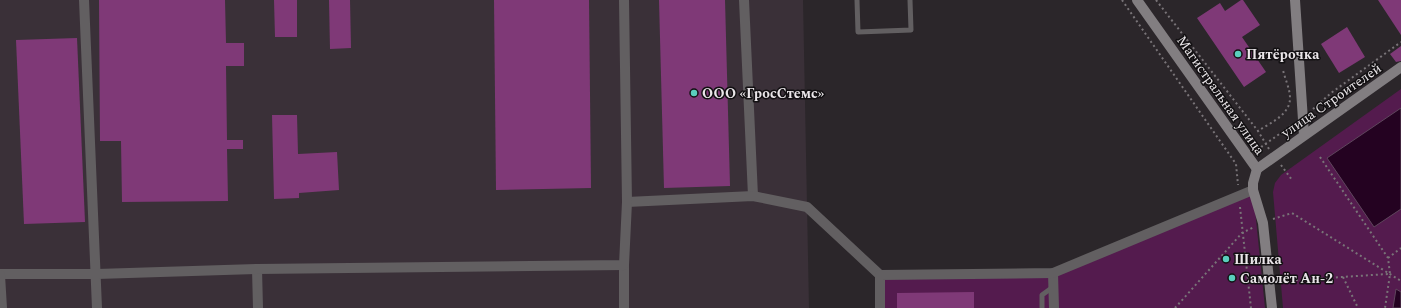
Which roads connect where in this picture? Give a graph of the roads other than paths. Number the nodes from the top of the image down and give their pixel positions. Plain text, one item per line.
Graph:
1 (84, 0) edge
2 (624, 0) edge
3 (744, 0) edge
4 (857, 0) edge
5 (910, 0) edge
6 (1137, 0) edge
7 (1295, 0) edge
8 (1401, 68) edge
9 (1304, 135) junction
10 (1257, 169) junction
11 (1253, 190) junction
12 (753, 196) junction
13 (627, 202) junction
14 (624, 265) junction
15 (257, 269) junction
16 (1053, 273) junction
17 (96, 274) junction
18 (0, 275) edge
19 (880, 275) junction
20 (1054, 287) junction
21 (2, 308) edge
22 (97, 308) edge
23 (258, 308) edge
24 (624, 308) edge
25 (880, 308) edge
26 (1042, 308) edge
27 (1054, 308) edge
28 (1272, 308) edge

1 - 17 street
2 - 13 street
3 - 12 street
4 - 5 lane
6 - 10 main road, Магистральная улица
7 - 9 main road
8 - 9 main road, улица Строителей
9 - 10 main road, улица Строителей
10 - 11 main road, Магистральная улица
11 - 16 street
11 - 28 main road, Магистральная улица
12 - 13 street
12 - 19 street
13 - 14 street
14 - 15 street
14 - 24 street
15 - 17 street
15 - 23 street
16 - 19 street
16 - 20 street
17 - 18 street
17 - 22 street
18 - 21 street
19 - 25 street
20 - 26 lane
20 - 27 street

